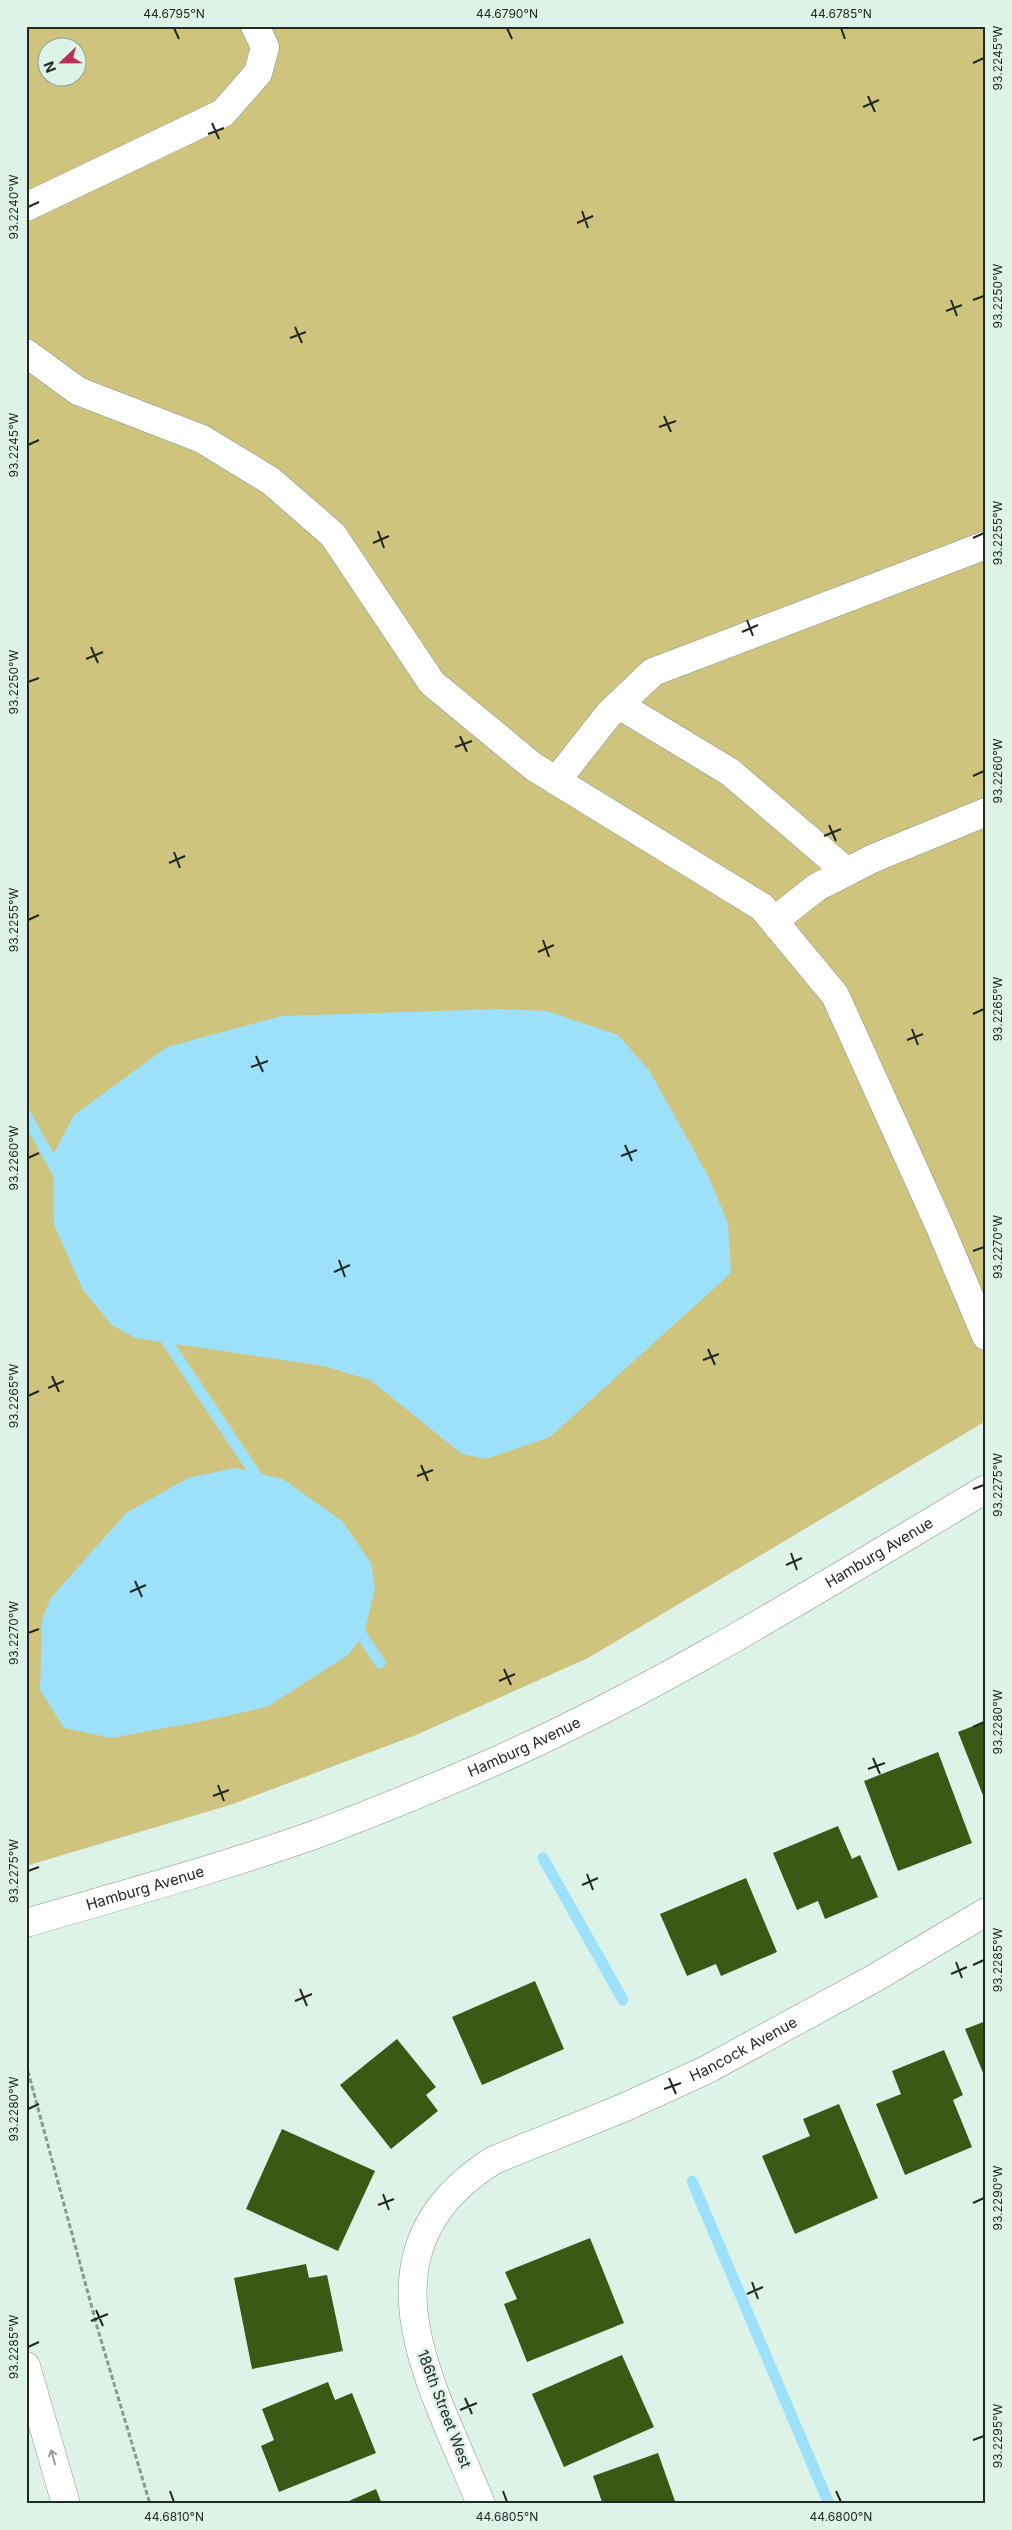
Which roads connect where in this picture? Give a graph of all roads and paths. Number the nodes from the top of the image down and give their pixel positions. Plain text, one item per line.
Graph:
1 (255, 26) edge
2 (26, 206) edge
3 (26, 353) edge
4 (986, 545) edge
5 (619, 704) junction
6 (556, 780) junction
7 (986, 812) edge
8 (846, 872) junction
9 (774, 921) junction
10 (986, 1336) edge
11 (986, 1489) edge
12 (986, 1912) edge
13 (26, 1923) edge
14 (26, 2064) edge
15 (428, 2226) joint
16 (26, 2366) edge
17 (66, 2504) edge
18 (150, 2504) edge
19 (481, 2504) edge

1 - 2 street
3 - 6 street
4 - 5 street
5 - 6 street
5 - 8 street
6 - 9 street
7 - 8 street
8 - 9 street
9 - 10 street
11 - 13 street, Hamburg Avenue
12 - 15 street, Hancock Avenue
14 - 18 path
15 - 19 street, 186th Street West
17 -> 16 street

